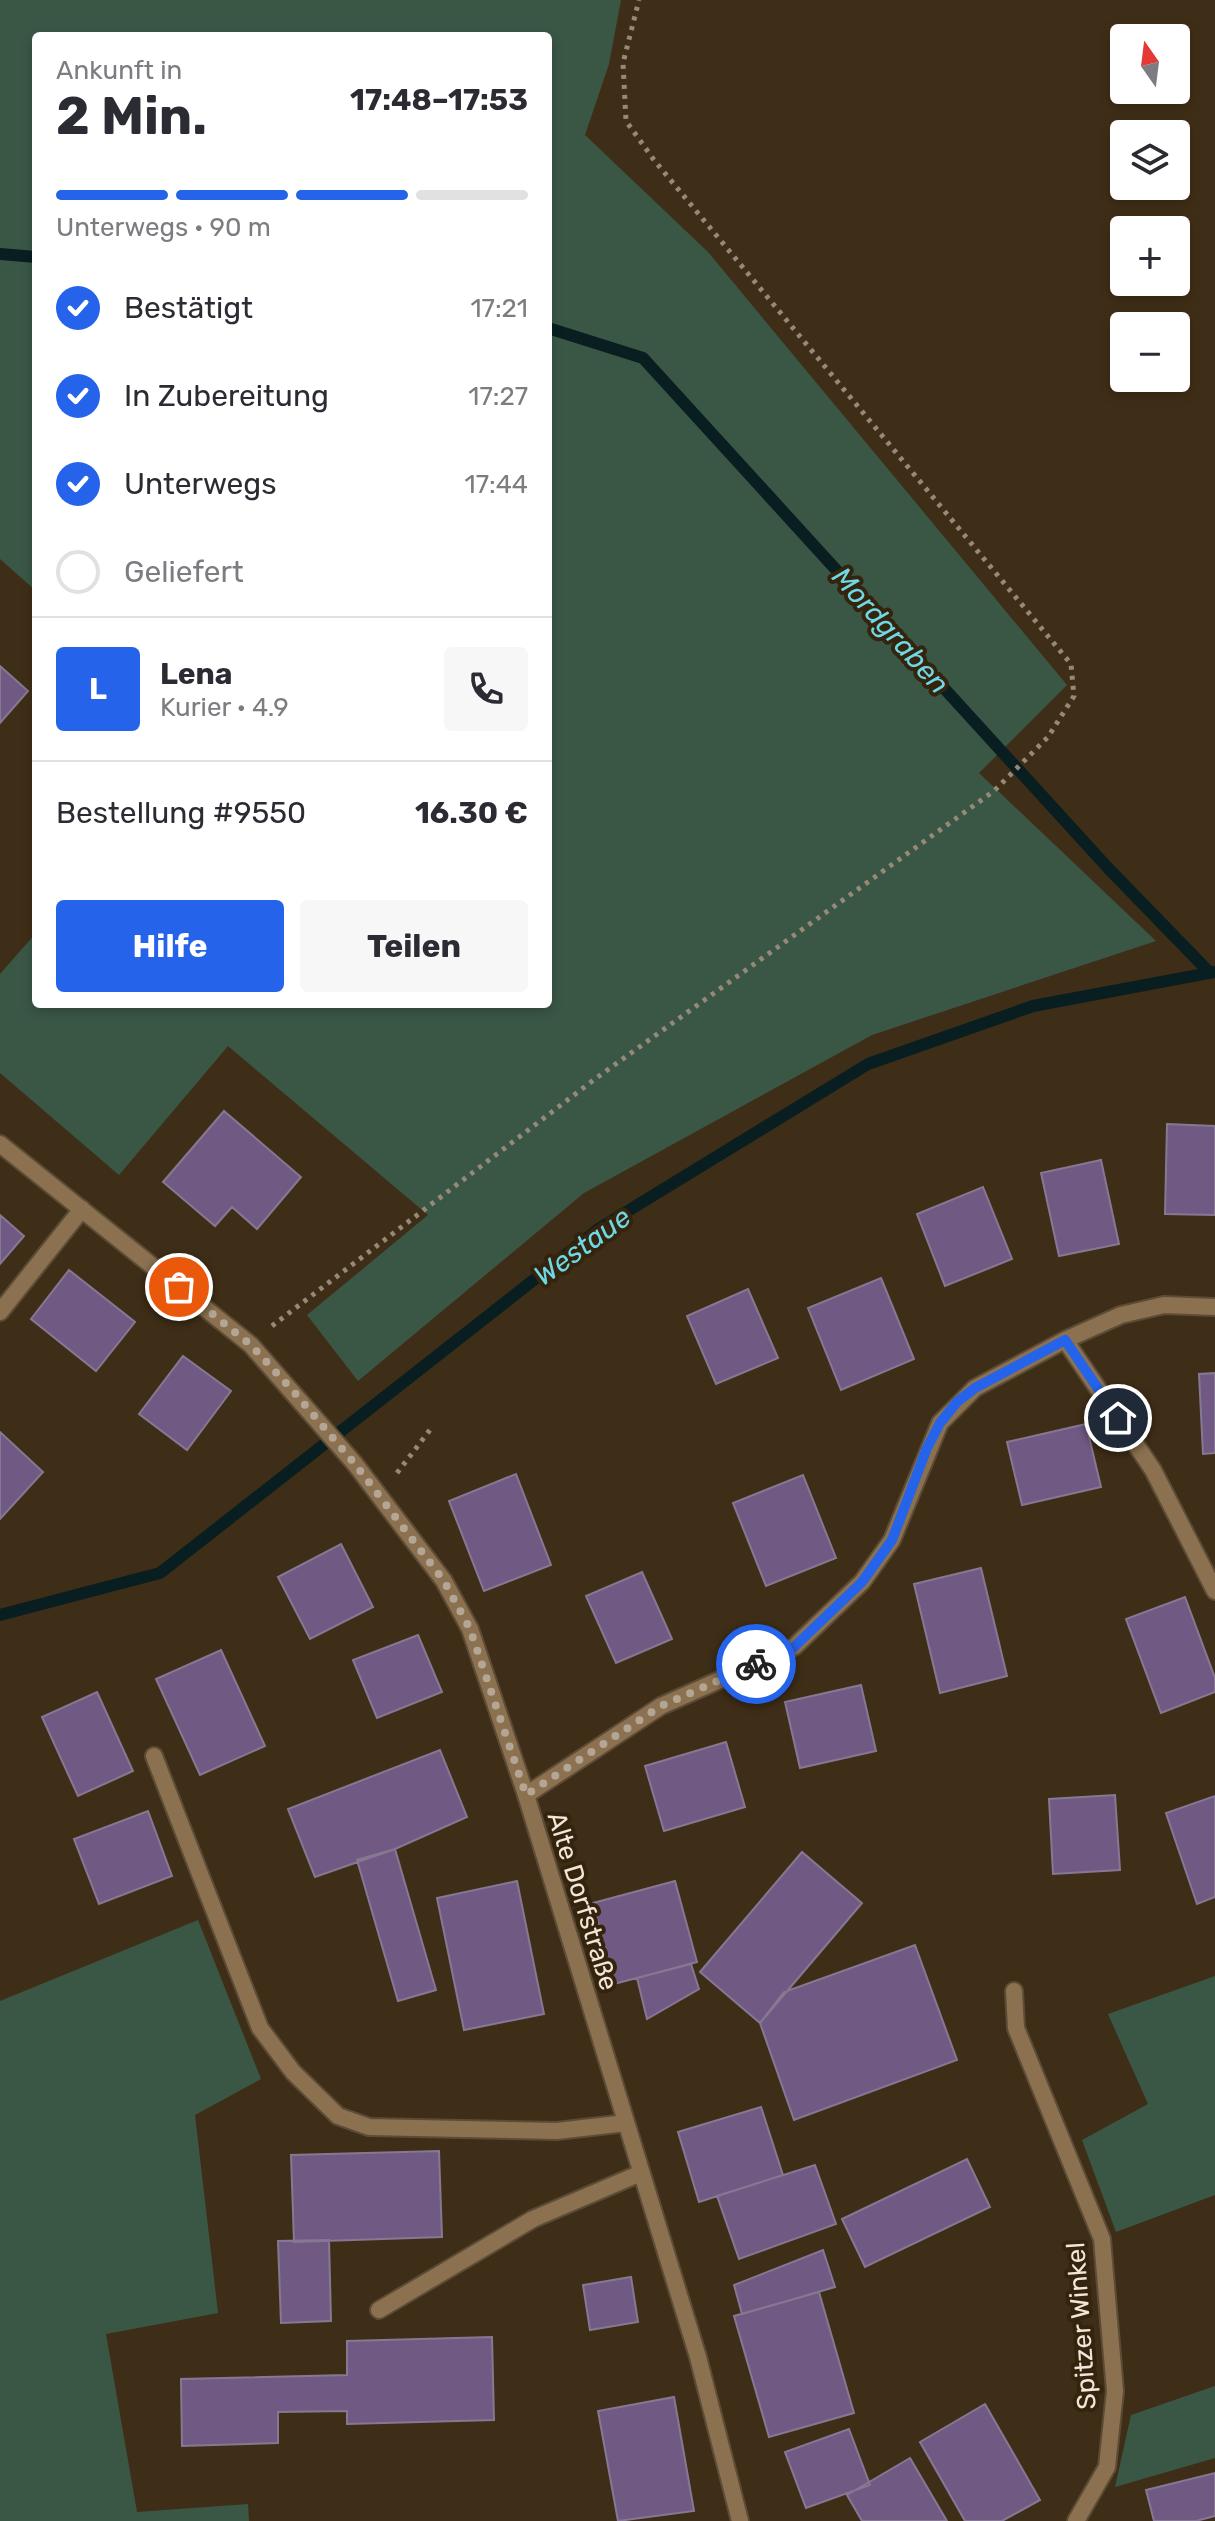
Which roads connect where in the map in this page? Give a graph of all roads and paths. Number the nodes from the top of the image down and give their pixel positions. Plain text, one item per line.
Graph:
1 (639, 0) edge
2 (0, 1144) edge
3 (82, 1209) junction
4 (1215, 1307) edge
5 (0, 1312) edge
6 (1065, 1340) junction
7 (251, 1345) junction
8 (433, 1426) dead end
9 (380, 1496) junction
10 (1215, 1591) edge
11 (154, 1756) dead end
12 (526, 1795) junction
13 (1014, 1991) dead end
14 (626, 2123) junction
15 (641, 2173) junction
16 (379, 2310) dead end
17 (740, 2521) edge
18 (1076, 2521) edge

1 - 7 path
2 - 3 street, Alte Dorfstraße
3 - 5 street
3 - 7 street, Alte Dorfstraße
4 - 6 street
6 - 10 street
6 - 12 street
7 - 9 street, Alte Dorfstraße
8 - 9 path
9 - 12 street, Alte Dorfstraße
11 - 14 street
12 - 14 street, Alte Dorfstraße
13 - 18 street, Spitzer Winkel
14 - 15 street, Alte Dorfstraße
15 - 16 street
15 - 17 street, Alte Dorfstraße

